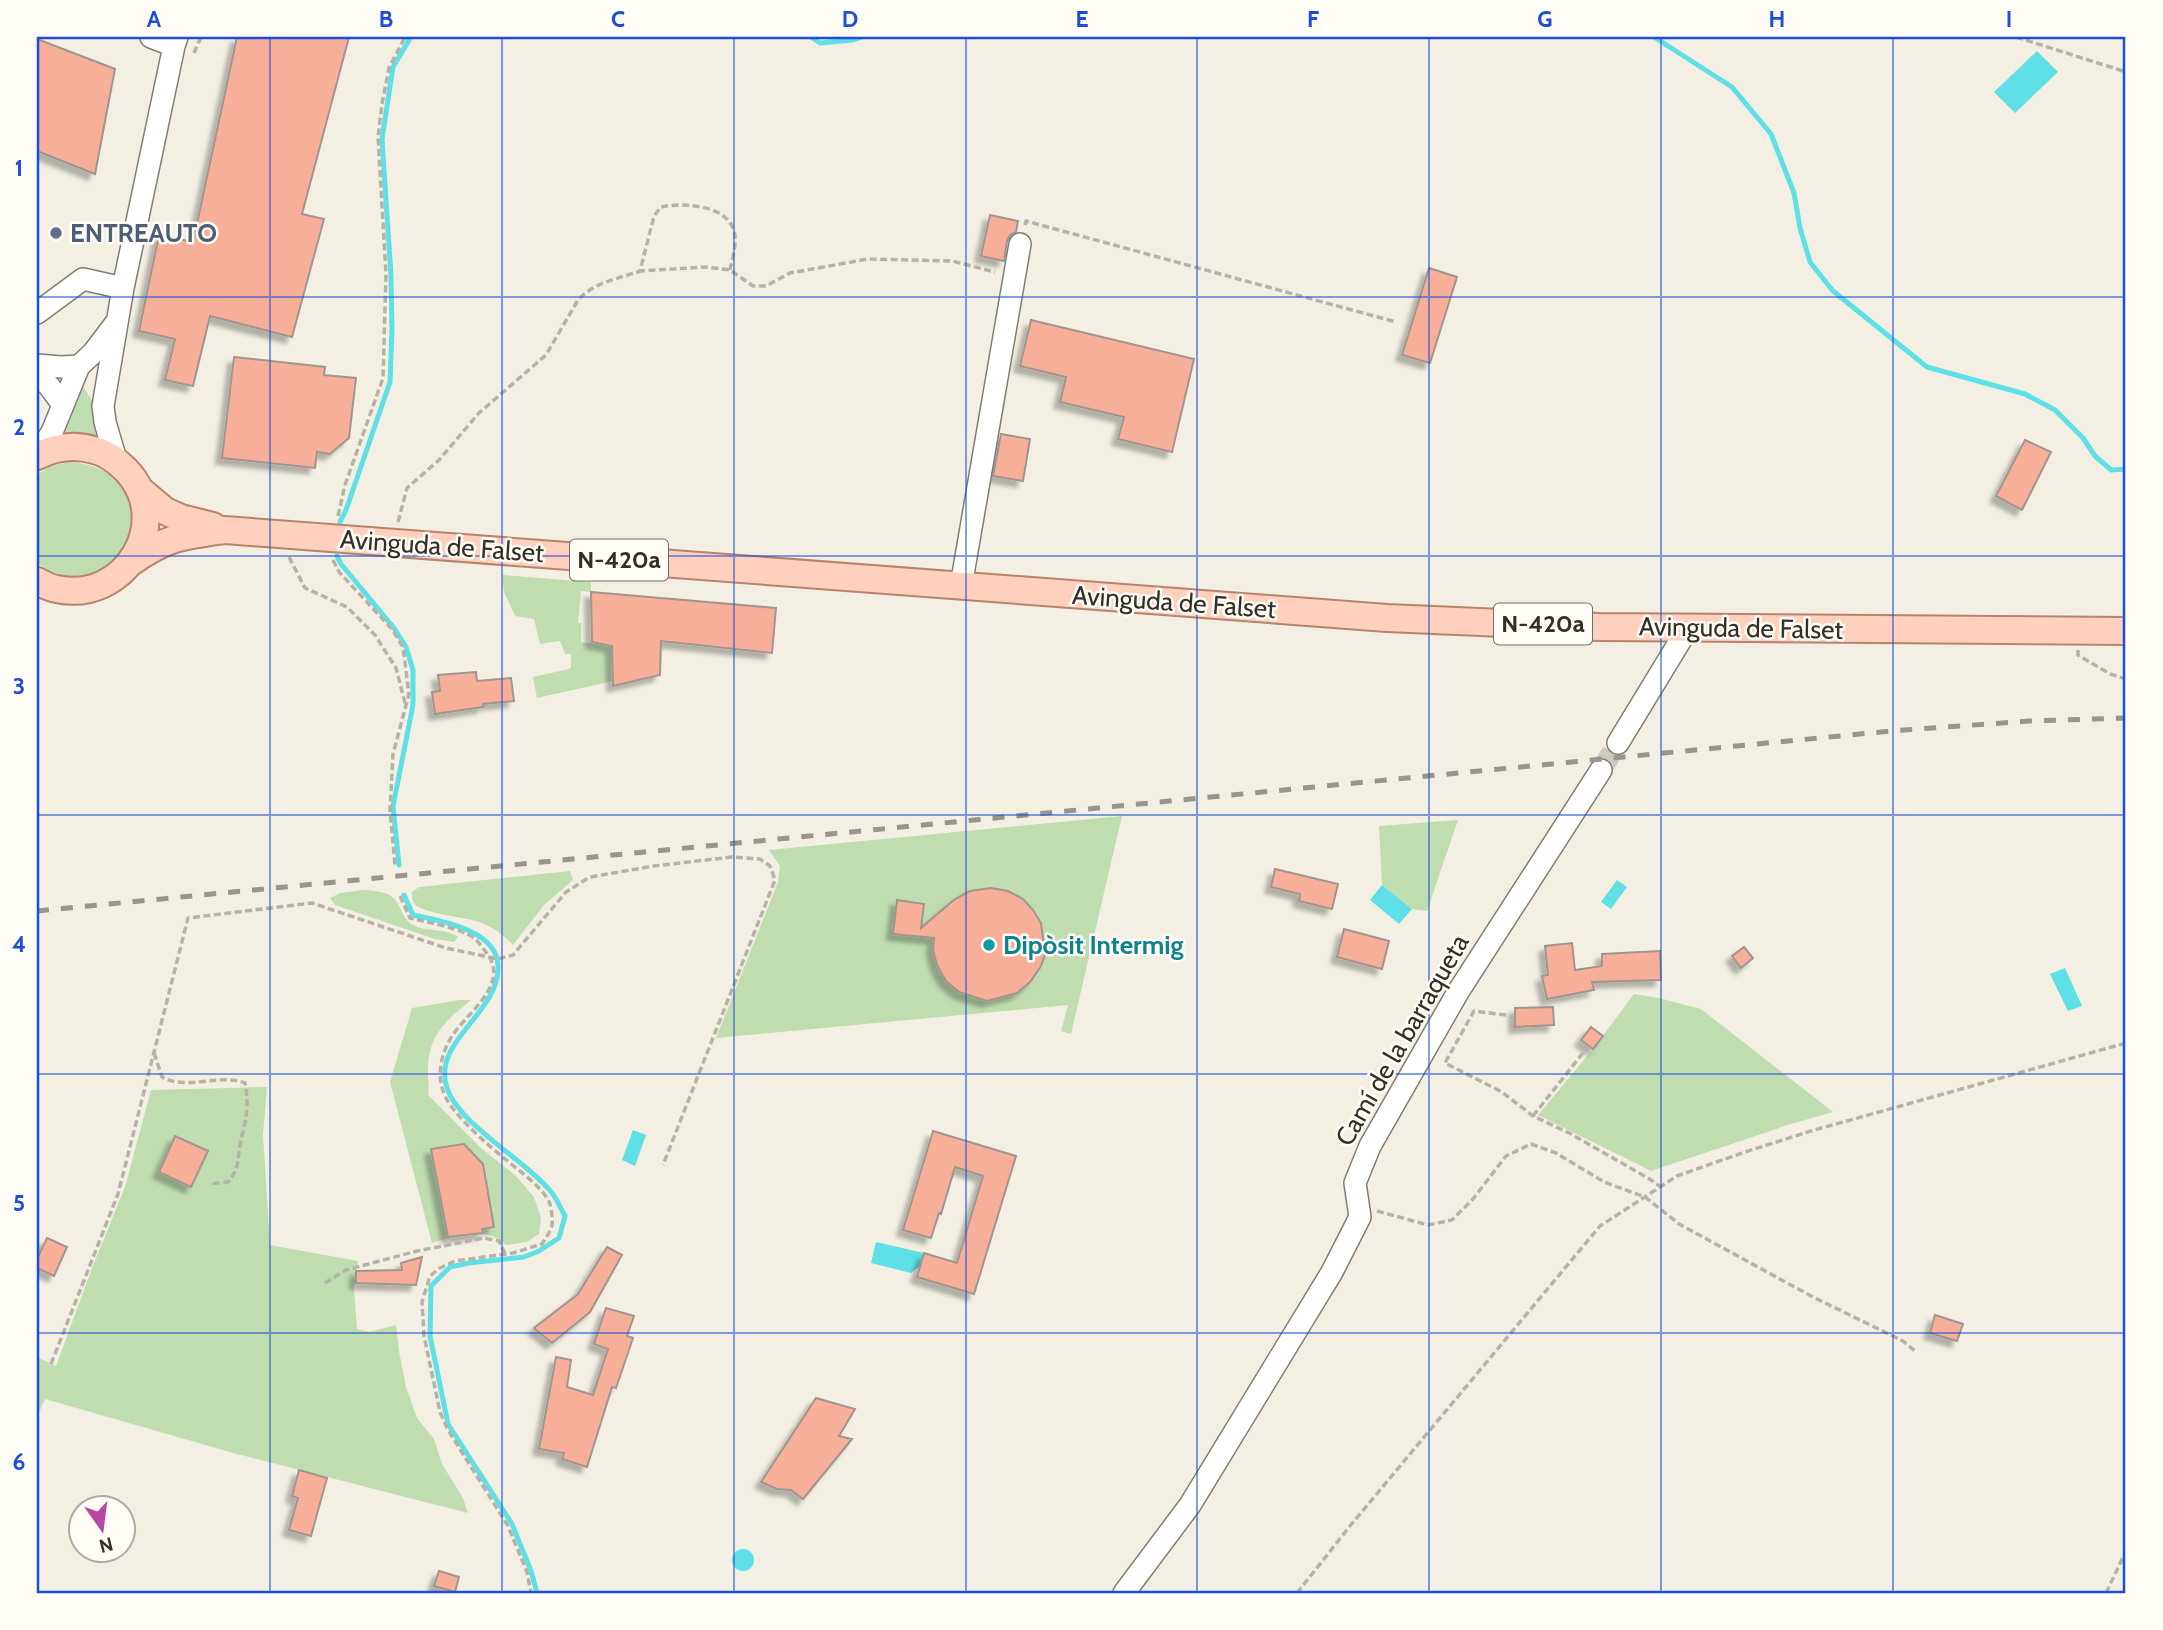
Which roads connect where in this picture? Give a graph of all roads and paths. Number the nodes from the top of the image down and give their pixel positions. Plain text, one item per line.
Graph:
1 (150, 37) edge
2 (405, 37) edge
3 (2016, 37) edge
4 (175, 41) edge
5 (2126, 72) edge
6 (1020, 244) joint
7 (730, 270) junction
8 (640, 271) junction
9 (1014, 277) junction
10 (123, 288) junction
11 (37, 313) edge
12 (1396, 322) dead end
13 (116, 323) junction
14 (37, 365) edge
15 (79, 366) junction
16 (37, 375) edge
17 (63, 405) junction
18 (103, 406) junction
19 (37, 455) edge
20 (116, 460) junction
21 (139, 489) junction
22 (336, 522) dead end
23 (225, 530) junction
24 (277, 534) junction
25 (392, 543) junction
26 (332, 555) dead end
27 (130, 563) junction
28 (37, 581) edge
29 (961, 586) junction
30 (1688, 628) junction
31 (2077, 631) junction
32 (2126, 631) edge
33 (2126, 679) edge
34 (406, 705) junction
35 (1618, 743) tunnel mouth
36 (1601, 770) tunnel mouth
37 (395, 865) dead end
38 (400, 895) dead end
39 (490, 957) junction
40 (1506, 1015) dead end
41 (2126, 1043) edge
42 (1586, 1049) dead end
43 (153, 1053) junction
44 (1533, 1116) junction
45 (663, 1165) dead end
46 (209, 1184) dead end
47 (1661, 1187) junction
48 (1645, 1197) junction
49 (1359, 1205) junction
50 (505, 1254) junction
51 (324, 1283) dead end
52 (1916, 1352) dead end
53 (51, 1364) dead end
54 (2126, 1552) edge
55 (531, 1593) edge
56 (1124, 1593) edge
57 (1297, 1593) edge
58 (2106, 1593) edge

1 - 4 street
2 - 22 path
3 - 5 path
4 - 10 street
6 - 9 street
6 - 12 path
7 - 8 path
7 - 8 path
7 - 9 path
8 - 25 path
9 - 29 street
10 - 11 street
10 - 13 street
13 - 15 street
13 - 18 street
14 - 15 street
15 - 17 street
15 - 18 street
16 - 17 street
17 - 19 street
18 - 20 street
19 - 20 main road, N-420a
20 - 21 main road, N-420a
21 - 23 main road, N-420a
21 - 27 main road, N-420a
23 - 24 main road, Avinguda de Falset / N-420a
23 - 27 main road, N-420a
24 - 25 main road, Avinguda de Falset / N-420a
24 - 34 path
25 - 29 main road, Avinguda de Falset / N-420a
26 - 34 path
27 - 28 main road, N-420a
29 - 30 main road, Avinguda de Falset / N-420a
30 - 31 main road, Avinguda de Falset / N-420a
30 - 35 street
31 - 32 main road, Avinguda de Falset / N-420a
31 - 33 path
34 - 37 path
36 - 49 street, Camí de la barraqueta
38 - 39 path
39 - 43 path
39 - 45 path
39 - 50 path
40 - 44 path
41 - 47 path
42 - 44 path
43 - 46 path
43 - 53 path
44 - 47 path
47 - 48 path
48 - 49 path
48 - 52 path
48 - 57 path
49 - 56 street, Camí de la barraqueta
50 - 51 path
50 - 55 path
54 - 58 path

